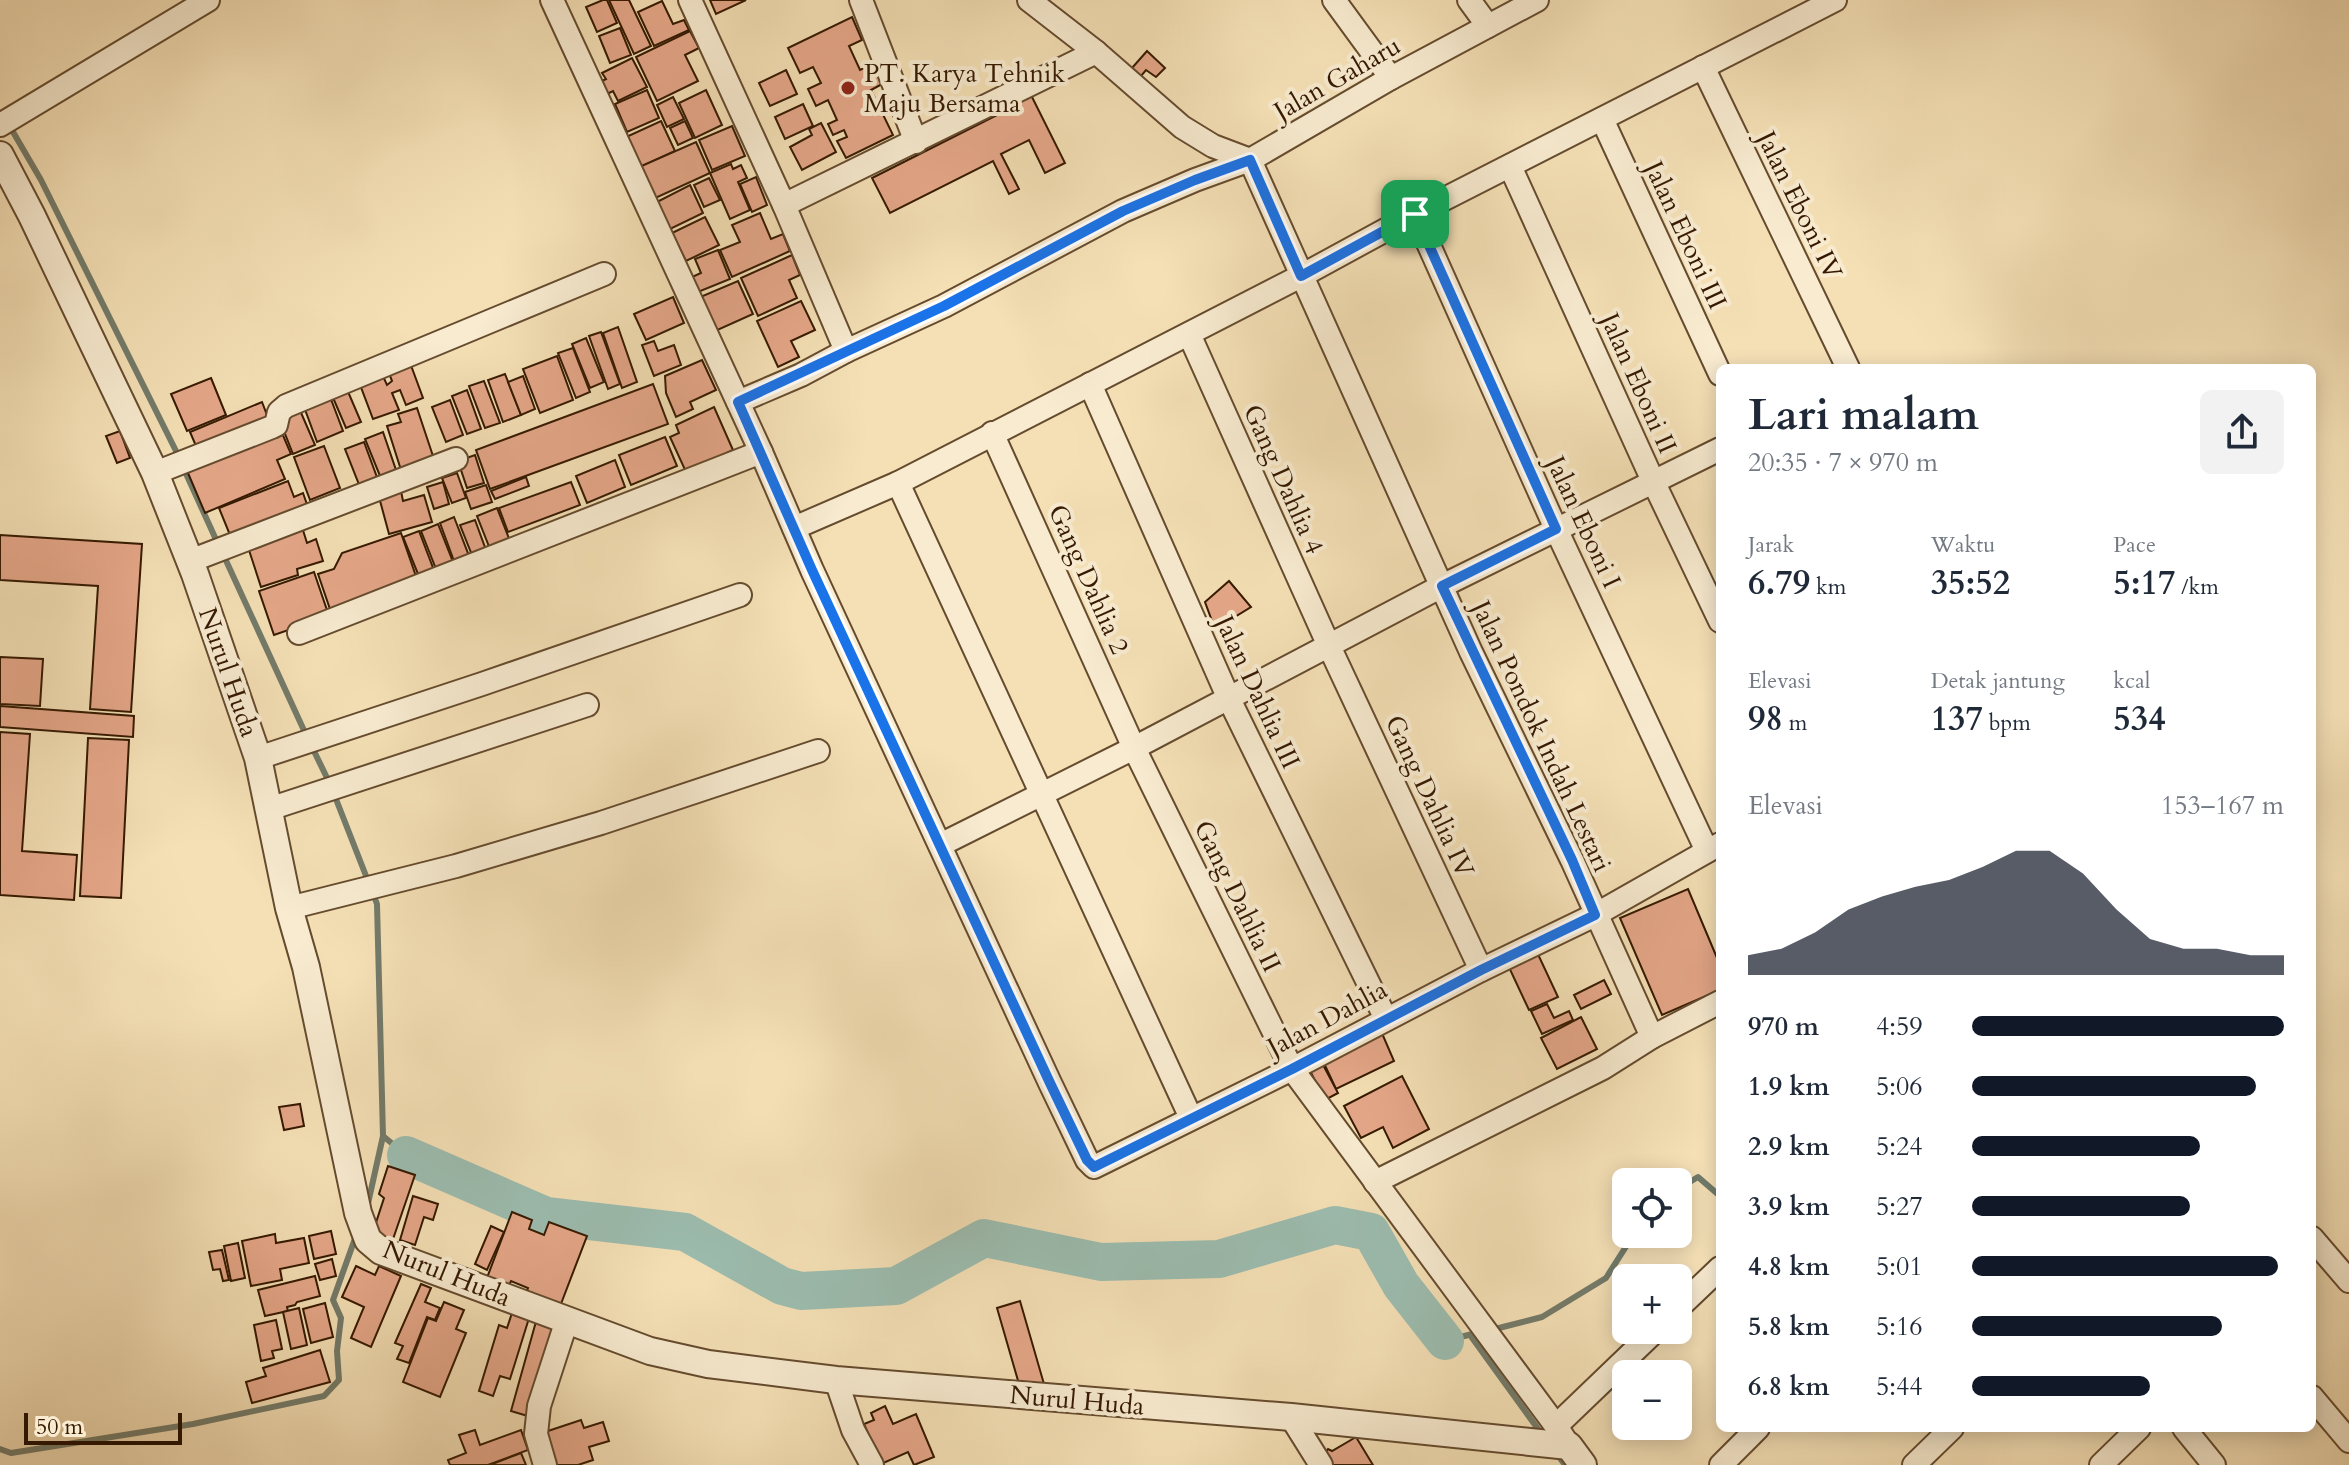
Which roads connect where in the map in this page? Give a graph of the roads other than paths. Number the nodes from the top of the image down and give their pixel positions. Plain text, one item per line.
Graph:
1 (208, 0) edge
2 (552, 0) edge
3 (690, 0) edge
4 (861, 0) edge
5 (1029, 0) edge
6 (1334, 0) edge
7 (1469, 0) edge
8 (1537, 0) edge
9 (1835, 0) edge
10 (1488, 26) junction
11 (1096, 52) junction
12 (1703, 67) junction
13 (1391, 78) junction
14 (9, 119) edge
15 (1602, 119) junction
16 (916, 142) junction
17 (0, 155) edge
18 (1250, 160) junction
19 (1510, 166) junction
20 (784, 205) junction
21 (1415, 214) junction
22 (604, 274) dead end
23 (1301, 276) junction
24 (1189, 334) junction
25 (846, 351) junction
26 (1846, 364) edge
27 (1716, 365) edge
28 (1090, 384) junction
29 (738, 402) junction
30 (992, 433) junction
31 (1716, 451) edge
32 (761, 452) junction
33 (456, 459) dead end
34 (161, 471) junction
35 (1653, 481) junction
36 (898, 483) junction
37 (794, 528) junction
38 (1556, 529) junction
39 (195, 559) junction
40 (1442, 586) junction
41 (740, 595) dead end
42 (1716, 613) edge
43 (299, 633) dead end
44 (1329, 646) junction
45 (1229, 699) junction
46 (587, 705) dead end
47 (1134, 748) junction
48 (818, 751) dead end
49 (258, 758) junction
50 (1041, 792) junction
51 (269, 809) junction
52 (940, 845) junction
53 (1713, 847) edge
54 (289, 908) junction
55 (1595, 915) junction
56 (1481, 970) junction
57 (1716, 1004) edge
58 (1386, 1019) junction
59 (1652, 1037) junction
60 (1292, 1069) junction
61 (1191, 1118) junction
62 (1375, 1182) junction
63 (2316, 1243) edge
64 (1716, 1272) edge
65 (2349, 1281) edge
66 (1692, 1295) edge
67 (567, 1320) junction
68 (1646, 1344) edge
69 (836, 1380) junction
70 (2316, 1402) edge
71 (1291, 1417) junction
72 (1754, 1432) edge
73 (1948, 1432) edge
74 (2135, 1432) edge
75 (2187, 1432) edge
76 (2349, 1441) edge
77 (1569, 1446) edge
78 (545, 1465) edge
79 (872, 1465) edge
80 (1321, 1465) edge
81 (1721, 1465) edge
82 (1914, 1465) edge
83 (2101, 1465) edge
84 (2214, 1465) edge

1 - 14 street
2 - 29 street
3 - 20 street
4 - 16 street
5 - 11 street
6 - 13 street
7 - 10 street
8 - 10 street, Jalan Gaharu
9 - 12 street
10 - 13 street, Jalan Gaharu
11 - 16 street
11 - 18 street
12 - 15 street
12 - 26 street, Jalan Eboni IV
13 - 18 street, Jalan Gaharu
15 - 19 street
15 - 27 street, Jalan Eboni III
16 - 20 street
17 - 34 street, Nurul Huda
18 - 23 street, Jalan Pondok Indah Lestari
18 - 25 street, Jalan Gaharu
19 - 21 street
19 - 35 street, Jalan Eboni II
20 - 25 street
21 - 23 street
21 - 38 street, Jalan Eboni I
22 - 34 street
23 - 24 street
23 - 40 street, Jalan Pondok Indah Lestari
24 - 28 street
24 - 44 street, Gang Dahlia 4
25 - 29 street, Jalan Gaharu
28 - 30 street
28 - 45 street, Jalan Dahlia III
29 - 32 street
30 - 36 street
30 - 47 street, Gang Dahlia 2
31 - 35 street
32 - 37 street
32 - 43 street
33 - 39 street
34 - 39 street, Nurul Huda
35 - 38 street
35 - 42 street, Jalan Eboni II
36 - 37 street
36 - 50 street
37 - 52 street
38 - 40 street
38 - 53 street, Jalan Eboni I
39 - 49 street, Nurul Huda
40 - 44 street
40 - 55 street, Jalan Pondok Indah Lestari
41 - 49 street
44 - 45 street
44 - 56 street, Gang Dahlia IV
45 - 47 street
45 - 58 street, Jalan Dahlia III
46 - 51 street
47 - 50 street
47 - 60 street, Gang Dahlia II
48 - 54 street
49 - 51 street, Nurul Huda
50 - 52 street
50 - 61 street
51 - 54 street, Nurul Huda
52 - 61 street, Jalan Dahlia
53 - 55 street, Jalan Dahlia
54 - 67 street, Nurul Huda
55 - 56 street, Jalan Dahlia
55 - 59 street, Jalan Pondok Indah Lestari
56 - 58 street, Jalan Dahlia
57 - 59 street
58 - 60 street, Jalan Dahlia
59 - 62 street
60 - 61 street, Jalan Dahlia
60 - 62 street, Gang Dahlia II
62 - 77 street, Gang Dahlia II
63 - 65 street
64 - 66 street
67 - 69 street, Nurul Huda
67 - 78 street
68 - 77 street
69 - 71 street, Nurul Huda
69 - 79 street
70 - 76 street
71 - 77 street, Nurul Huda
71 - 80 street
72 - 81 street
73 - 82 street
74 - 83 street
75 - 84 street

